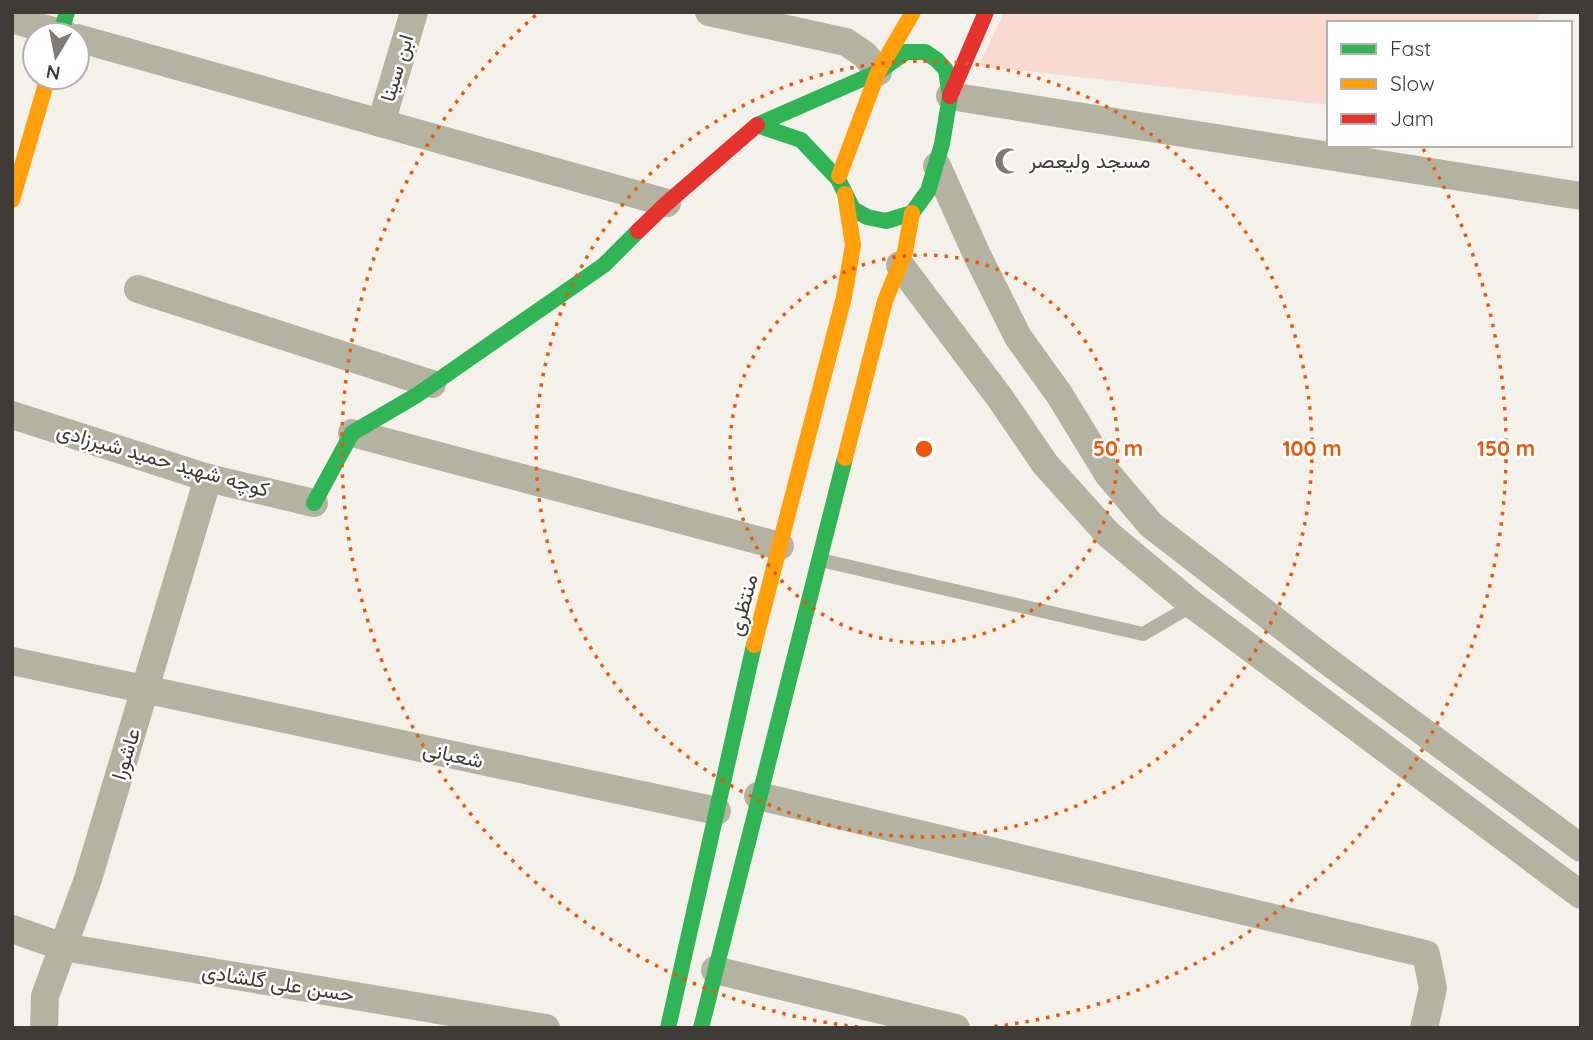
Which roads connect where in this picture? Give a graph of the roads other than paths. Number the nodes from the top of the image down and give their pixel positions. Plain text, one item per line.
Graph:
1 (414, 12) edge
2 (709, 12) edge
3 (913, 12) edge
4 (986, 12) edge
5 (91, 38) edge
6 (878, 72) junction
7 (44, 91) edge
8 (950, 96) junction
9 (381, 123) junction
10 (757, 125) junction
11 (937, 166) junction
12 (841, 187) junction
13 (14, 188) edge
14 (1581, 196) edge
15 (667, 203) junction
16 (912, 213) junction
17 (900, 265) junction
18 (138, 289) dead end
19 (432, 384) junction
20 (12, 415) edge
21 (352, 433) junction
22 (208, 478) junction
23 (314, 503) joint
24 (780, 546) junction
25 (818, 560) junction
26 (1193, 605) junction
27 (12, 661) edge
28 (144, 691) junction
29 (758, 796) junction
30 (717, 811) junction
31 (1581, 848) edge
32 (1581, 895) edge
33 (12, 929) edge
34 (63, 947) junction
35 (715, 970) junction
36 (44, 1028) edge
37 (546, 1028) edge
38 (668, 1028) edge
39 (701, 1028) edge
40 (956, 1028) edge
41 (1424, 1028) edge

1 - 9 street, ابن سینا
2 - 6 street
3 - 6 street
4 - 8 street
5 - 9 street
6 - 8 street
6 - 10 street
6 - 12 street
7 - 13 street
8 - 11 street
8 - 14 street
9 - 15 street
10 - 12 street
10 - 15 street
11 - 16 street
11 - 31 street
12 - 16 street
12 - 24 street, منتظری
15 - 19 street
16 - 17 street
17 - 25 street
17 - 26 street
18 - 19 street
19 - 21 street
20 - 22 street, کوچه شهید حمید شیرزادی
21 - 23 street
21 - 24 street
22 - 23 street, کوچه شهید حمید شیرزادی
22 - 28 street, عاشورا
24 - 30 street, منتظری
25 - 26 lane
25 - 29 street
26 - 32 street
27 - 28 street, شعبانی
28 - 30 street, شعبانی
28 - 34 street, عاشورا
29 - 35 street
29 - 41 street
30 - 38 street, منتظری
33 - 34 street, حسن علی گلشادی
34 - 36 street, عاشورا
34 - 37 street, حسن علی گلشادی
35 - 39 street
35 - 40 street

